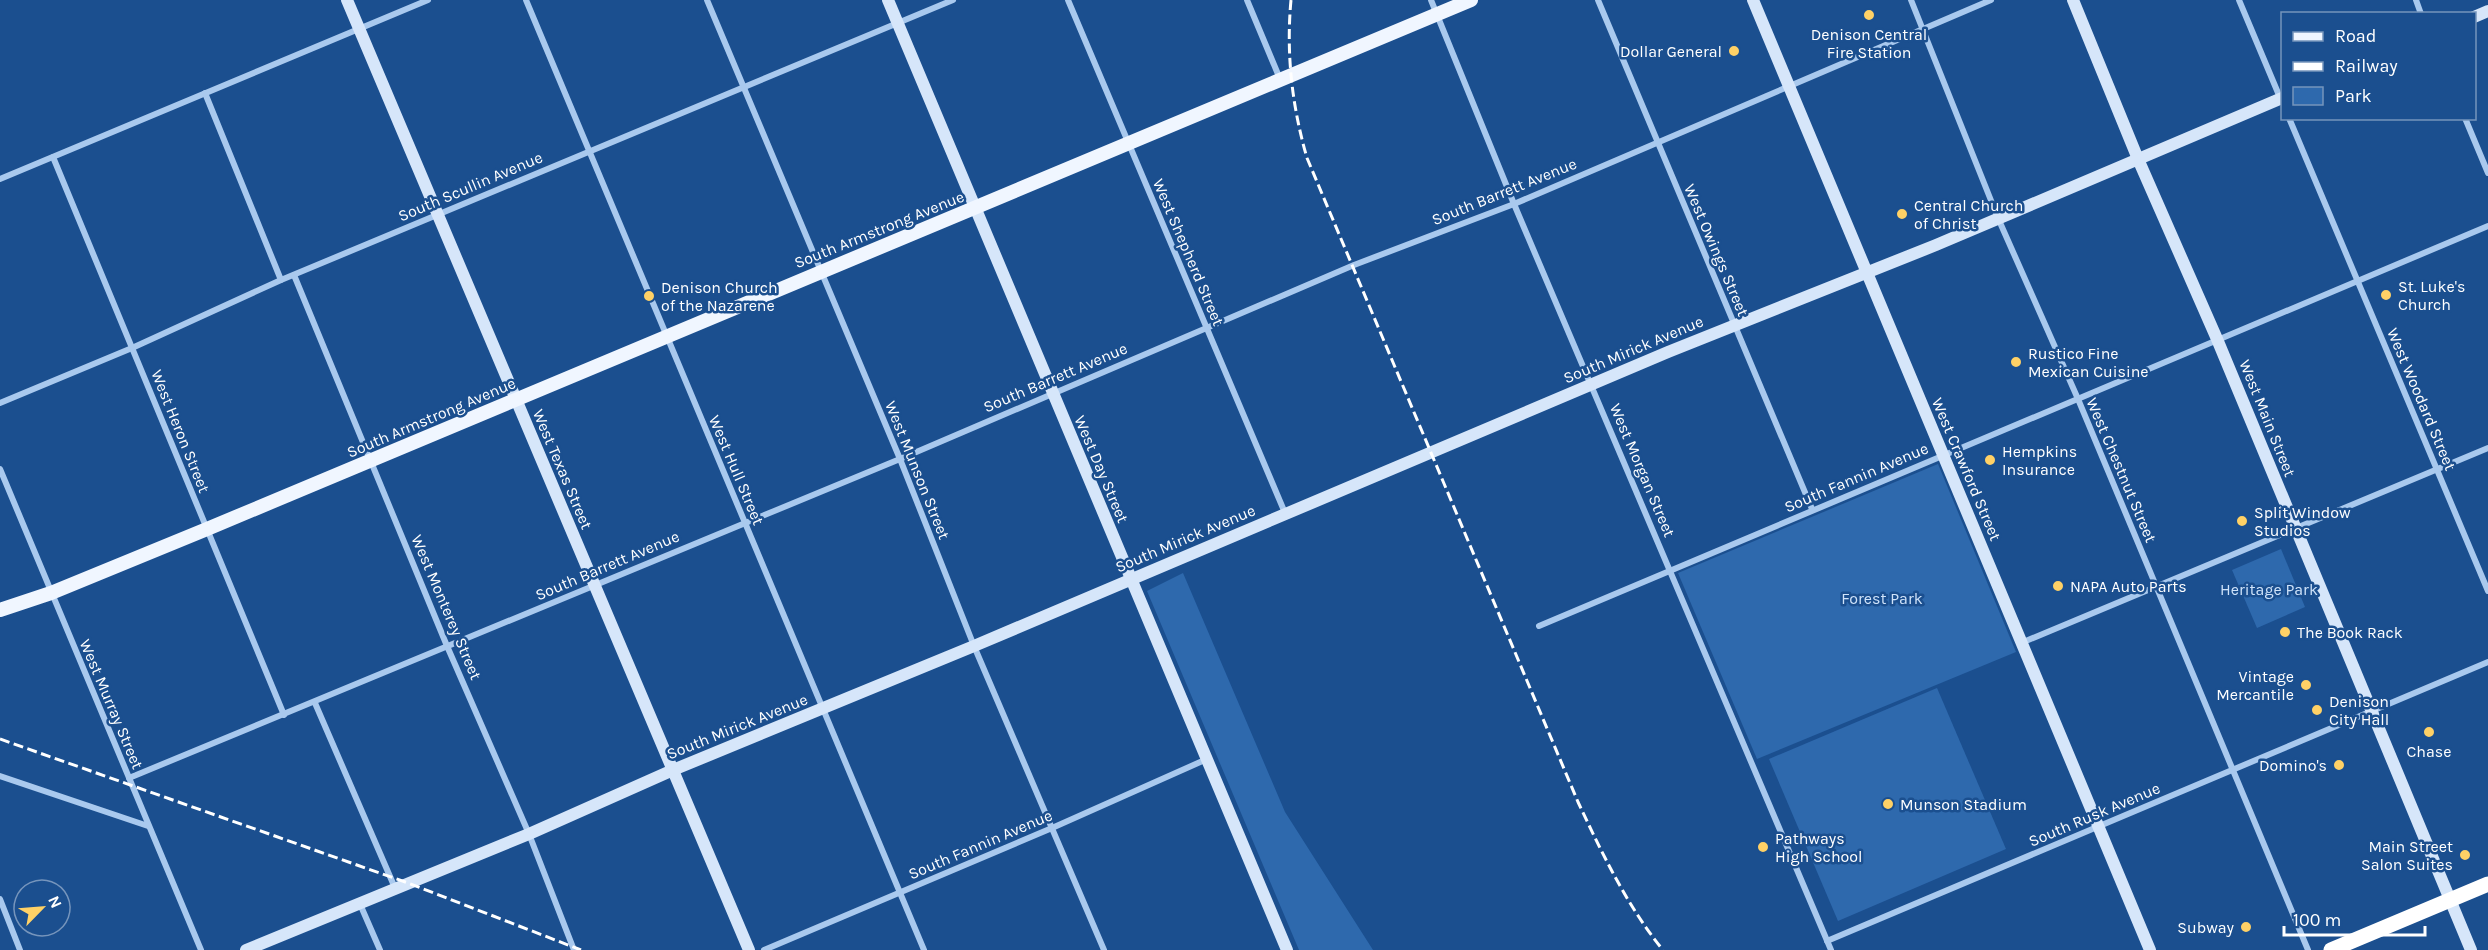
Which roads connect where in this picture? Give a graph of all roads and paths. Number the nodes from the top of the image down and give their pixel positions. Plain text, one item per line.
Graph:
1 (347, 0) edge
2 (428, 0) edge
3 (526, 0) edge
4 (707, 0) edge
5 (888, 0) edge
6 (953, 0) edge
7 (1068, 0) edge
8 (1247, 0) edge
9 (1431, 0) edge
10 (1471, 0) edge
11 (1598, 0) edge
12 (1753, 0) edge
13 (1911, 0) edge
14 (1991, 0) edge
15 (2073, 0) edge
16 (2239, 0) edge
17 (1437, 14) junction
18 (898, 24) junction
19 (359, 29) junction
20 (1923, 29) junction
21 (1280, 79) junction
22 (743, 87) junction
23 (1790, 87) junction
24 (205, 93) junction
25 (2281, 98) edge
26 (2281, 100) edge
27 (2290, 120) edge
28 (2466, 120) edge
29 (1656, 141) junction
30 (1128, 142) junction
31 (589, 151) junction
32 (53, 157) junction
33 (2138, 159) junction
34 (2488, 173) edge
35 (0, 179) edge
36 (1514, 204) junction
37 (975, 208) junction
38 (437, 214) junction
39 (1998, 218) junction
40 (2488, 226) edge
41 (820, 271) junction
42 (1868, 272) junction
43 (294, 275) junction
44 (281, 280) junction
45 (2357, 281) junction
46 (1734, 326) junction
47 (1206, 328) junction
48 (667, 336) junction
49 (2217, 339) junction
50 (132, 348) junction
51 (1592, 384) junction
52 (1052, 393) junction
53 (515, 399) junction
54 (2078, 399) junction
55 (0, 403) edge
56 (2488, 448) edge
57 (1944, 455) junction
58 (900, 459) junction
59 (370, 460) junction
60 (0, 469) edge
61 (2437, 470) junction
62 (1812, 509) junction
63 (1286, 513) junction
64 (744, 523) junction
65 (207, 529) junction
66 (2295, 529) junction
67 (1671, 570) junction
68 (1131, 579) junction
69 (595, 585) junction
70 (2156, 586) junction
71 (2488, 591) edge
72 (51, 593) junction
73 (0, 610) edge
74 (1539, 626) dead end
75 (2021, 644) junction
76 (447, 646) junction
77 (974, 646) junction
78 (2488, 662) edge
79 (315, 702) junction
80 (824, 708) junction
81 (2372, 711) junction
82 (284, 715) junction
83 (1207, 759) junction
84 (673, 770) junction
85 (2234, 770) junction
86 (0, 776) edge
87 (129, 778) junction
88 (148, 826) junction
89 (2098, 826) junction
90 (1052, 828) junction
91 (529, 834) junction
92 (2488, 884) edge
93 (395, 888) junction
94 (901, 892) junction
95 (0, 899) edge
96 (2449, 900) junction
97 (360, 903) junction
98 (1827, 941) junction
99 (21, 950) edge
100 (201, 950) edge
101 (246, 950) edge
102 (380, 950) edge
103 (574, 950) edge
104 (749, 950) edge
105 (764, 950) edge
106 (924, 950) edge
107 (1104, 950) edge
108 (1287, 950) edge
109 (1831, 950) edge
110 (2150, 950) edge
111 (2308, 950) edge
112 (2331, 950) edge
113 (2471, 950) edge

1 - 19 street, West Texas Street
2 - 19 street
3 - 31 street, West Hull Street
4 - 22 street, West Munson Street
5 - 18 street, West Day Street
6 - 18 street, South Scullin Avenue
7 - 30 street, West Shepherd Street
8 - 21 street
9 - 17 street, West Morgan Street
10 - 17 main road, South Armstrong Avenue
11 - 29 street, West Owings Street
12 - 23 street, West Crawford Street
13 - 20 street, West Chestnut Street
14 - 20 street, South Barrett Avenue
15 - 33 street, West Main Street
16 - 25 street
17 - 21 main road, South Armstrong Avenue
17 - 36 street, West Morgan Street
18 - 22 street, South Scullin Avenue
18 - 37 street, West Day Street
19 - 24 street
19 - 38 street, West Texas Street
20 - 23 street, South Barrett Avenue
20 - 39 street, West Chestnut Street
21 - 30 main road, South Armstrong Avenue
22 - 31 street, South Scullin Avenue
22 - 41 street, West Munson Street
23 - 29 street, South Barrett Avenue
23 - 42 street, West Crawford Street
24 - 32 street
24 - 44 street
26 - 33 street, South Mirick Avenue
27 - 45 street, West Woodard Street
28 - 34 street
29 - 36 street, South Barrett Avenue
29 - 46 street, West Owings Street
30 - 37 main road, South Armstrong Avenue
30 - 47 street, West Shepherd Street
31 - 38 street, South Scullin Avenue
31 - 48 street, West Hull Street
32 - 35 street
32 - 50 street, West Heron Street
33 - 39 street, South Mirick Avenue
33 - 49 street, West Main Street
36 - 47 street, South Barrett Avenue
36 - 51 street, West Morgan Street
37 - 41 main road, South Armstrong Avenue
37 - 52 street, West Day Street
38 - 43 street, South Scullin Avenue
38 - 53 street, West Texas Street
39 - 42 street, South Mirick Avenue
39 - 54 street, West Chestnut Street
40 - 45 street, South Fannin Avenue
41 - 48 main road, South Armstrong Avenue
41 - 58 street, West Munson Street
42 - 46 street, South Mirick Avenue
42 - 57 street, West Crawford Street
43 - 44 street, South Scullin Avenue
43 - 59 street, West Monterey Street
44 - 50 street, South Scullin Avenue
45 - 49 street, South Fannin Avenue
45 - 61 street, West Woodard Street
46 - 51 street, South Mirick Avenue
46 - 62 street, West Owings Street
47 - 52 street, South Barrett Avenue
47 - 63 street, West Shepherd Street
48 - 53 main road, South Armstrong Avenue
48 - 64 street, West Hull Street
49 - 54 street, South Fannin Avenue
49 - 66 street, West Main Street
50 - 55 street, South Scullin Avenue
50 - 65 street, West Heron Street
51 - 63 street, South Mirick Avenue
51 - 67 street, West Morgan Street
52 - 58 street, South Barrett Avenue
52 - 68 street, West Day Street
53 - 59 main road, South Armstrong Avenue
53 - 69 street, West Texas Street
54 - 57 street, South Fannin Avenue
54 - 70 street, West Chestnut Street
56 - 61 street
57 - 62 street, South Fannin Avenue
57 - 75 street, West Crawford Street
58 - 64 street, South Barrett Avenue
58 - 77 street, West Munson Street
59 - 65 main road, South Armstrong Avenue
59 - 76 street, West Monterey Street
60 - 72 street, West Murray Street
61 - 66 street
61 - 71 street, West Woodard Street
62 - 67 street, South Fannin Avenue
63 - 68 street, South Mirick Avenue
64 - 69 street, South Barrett Avenue
64 - 80 street, West Hull Street
65 - 72 main road, South Armstrong Avenue
65 - 82 street, West Heron Street
66 - 70 street
66 - 81 street, West Main Street
67 - 74 street, South Fannin Avenue
67 - 98 street, West Morgan Street
68 - 77 street, South Mirick Avenue
68 - 83 street, West Day Street
69 - 76 street, South Barrett Avenue
69 - 84 street, West Texas Street
70 - 75 street
70 - 85 street, West Chestnut Street
72 - 73 main road, South Armstrong Avenue
72 - 87 street, West Murray Street
75 - 89 street, West Crawford Street
76 - 79 street, South Barrett Avenue
76 - 91 street, West Monterey Street
77 - 80 street, South Mirick Avenue
77 - 90 street, West Munson Street
78 - 81 street, South Rusk Avenue
79 - 82 street, South Barrett Avenue
79 - 93 street
80 - 84 street, South Mirick Avenue
80 - 94 street, West Hull Street
81 - 85 street, South Rusk Avenue
81 - 96 street, West Main Street
82 - 87 street, South Barrett Avenue
83 - 90 street, South Fannin Avenue
83 - 108 street, West Day Street
84 - 91 street, South Mirick Avenue
84 - 104 street, West Texas Street
85 - 89 street, South Rusk Avenue
85 - 111 street, West Chestnut Street
86 - 88 street
87 - 88 street, West Murray Street
88 - 100 street, West Murray Street
89 - 98 street, South Rusk Avenue
89 - 110 street, West Crawford Street
90 - 94 street, South Fannin Avenue
90 - 107 street, West Munson Street
91 - 93 street, South Mirick Avenue
91 - 103 street, West Monterey Street
92 - 96 highway
93 - 97 street, South Mirick Avenue
94 - 105 street, South Fannin Avenue
94 - 106 street, West Hull Street
95 - 99 street
96 - 112 highway
96 - 113 street, West Main Street
97 - 101 street, South Mirick Avenue
97 - 102 street
98 - 109 street, West Morgan Street

